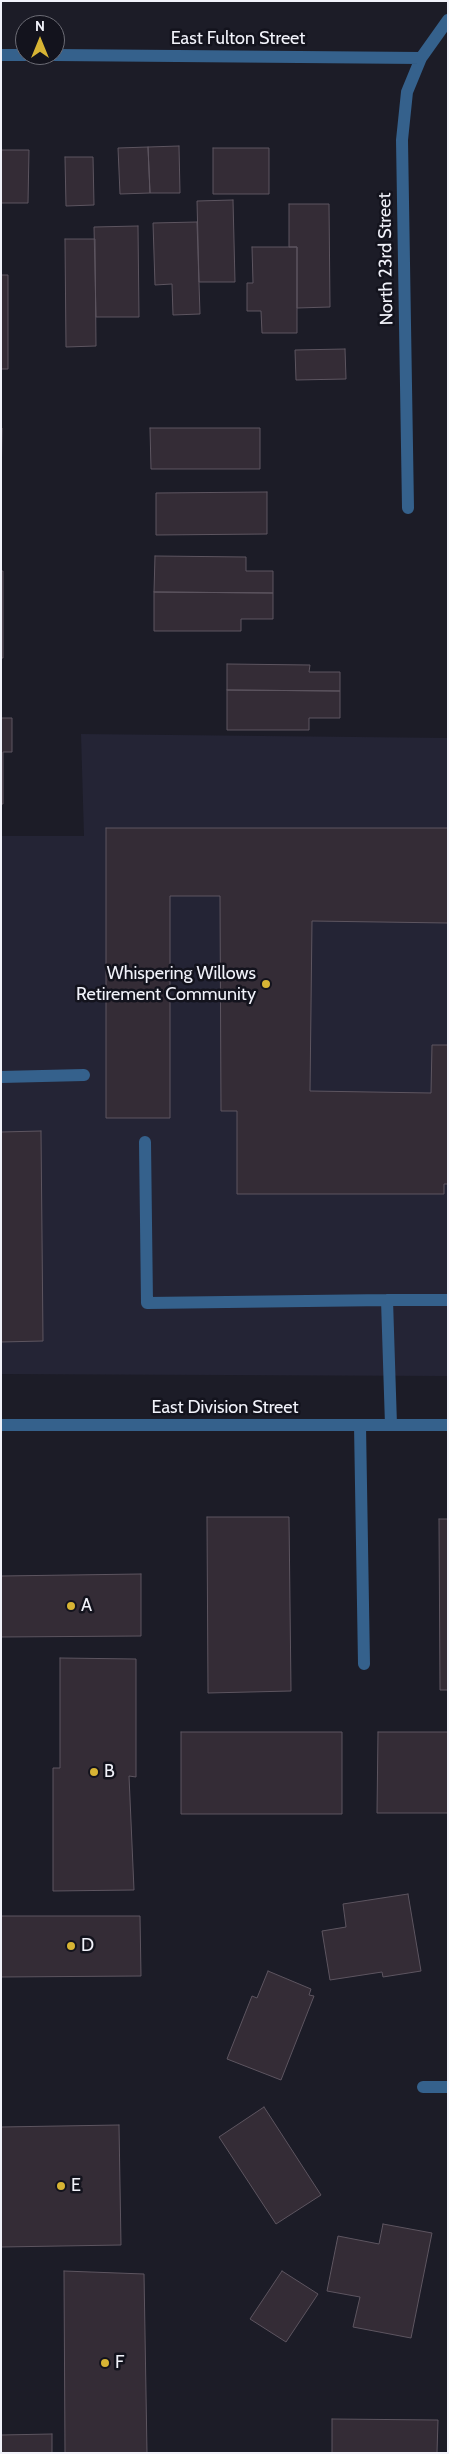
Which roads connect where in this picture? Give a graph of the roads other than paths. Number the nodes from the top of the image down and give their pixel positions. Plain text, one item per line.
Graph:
1 (448, 20) edge
2 (1, 54) edge
3 (15, 55) edge
4 (65, 55) edge
5 (421, 58) junction
6 (408, 508) dead end
7 (84, 1075) dead end
8 (1, 1077) edge
9 (145, 1142) dead end
10 (387, 1300) junction
11 (448, 1300) edge
12 (1, 1425) edge
13 (360, 1425) junction
14 (391, 1425) junction
15 (448, 1425) edge
16 (364, 1664) dead end
17 (423, 2087) dead end
18 (448, 2087) edge

1 - 5 street, North 23rd Street
2 - 3 street
4 - 5 street, East Fulton Street
5 - 6 street, North 23rd Street
7 - 8 street
9 - 10 street
10 - 11 street
10 - 14 street
12 - 13 street, East Division Street
13 - 14 street, East Division Street
13 - 16 street
14 - 15 street, East Division Street
17 - 18 street

